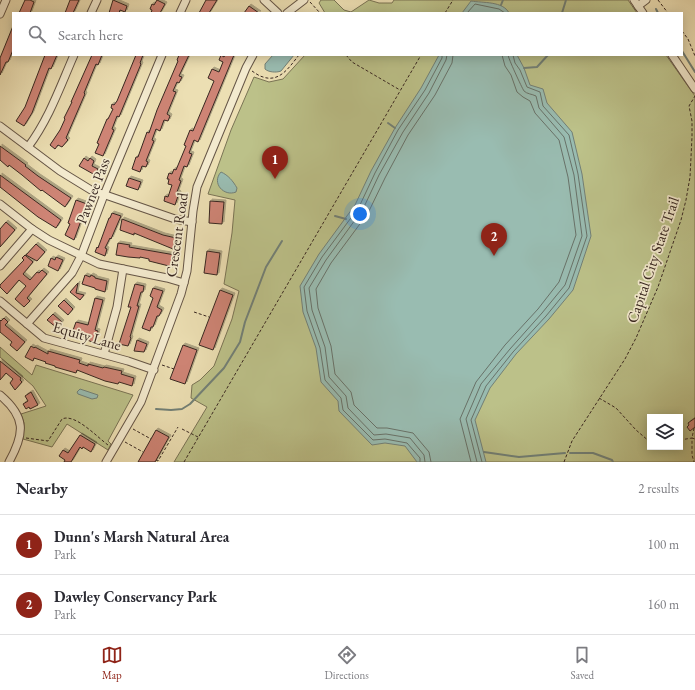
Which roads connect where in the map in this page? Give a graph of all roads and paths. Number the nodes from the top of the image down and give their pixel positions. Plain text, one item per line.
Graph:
1 (6, 0) edge
2 (97, 0) edge
3 (186, 0) edge
4 (264, 0) edge
5 (304, 0) edge
6 (308, 0) edge
7 (453, 0) edge
8 (646, 0) edge
9 (658, 0) edge
10 (636, 3) edge
11 (91, 12) edge
12 (180, 12) edge
13 (277, 12) edge
14 (288, 12) edge
15 (319, 12) edge
16 (446, 12) edge
17 (642, 12) edge
18 (667, 12) edge
19 (0, 14) edge
20 (683, 32) edge
21 (74, 56) edge
22 (162, 56) edge
23 (252, 56) edge
24 (298, 56) edge
25 (347, 56) edge
26 (420, 56) edge
27 (673, 56) edge
28 (695, 56) edge
29 (246, 68) junction
30 (695, 89) edge
31 (400, 90) junction
32 (695, 96) edge
33 (0, 126) edge
34 (28, 147) junction
35 (104, 195) junction
36 (0, 204) edge
37 (192, 222) junction
38 (32, 229) junction
39 (81, 256) junction
40 (0, 266) edge
41 (123, 269) junction
42 (184, 283) junction
43 (0, 301) edge
44 (194, 312) dead end
45 (209, 317) dead end
46 (27, 324) junction
47 (104, 354) junction
48 (155, 366) junction
49 (174, 369) dead end
50 (0, 395) edge
51 (599, 398) junction
52 (127, 426) junction
53 (178, 427) dead end
54 (694, 428) dead end
55 (182, 429) dead end
56 (26, 438) dead end
57 (198, 438) junction
58 (692, 438) junction
59 (695, 438) edge
60 (120, 439) junction
61 (151, 439) dead end
62 (647, 439) edge
63 (683, 440) edge
64 (108, 445) dead end
65 (164, 446) dead end
66 (166, 448) junction
67 (143, 452) dead end
68 (156, 460) dead end
69 (9, 462) edge
70 (106, 462) edge
71 (184, 462) edge
72 (564, 462) edge
73 (694, 462) edge

1 - 19 street
2 - 11 street
3 - 12 street
4 - 13 street
5 - 14 street
6 - 15 path
7 - 16 path
8 - 10 street
9 - 18 path
10 - 17 street
20 - 28 path
21 - 34 street
22 - 35 street, Pawnee Pass
23 - 29 street, Crescent Road
24 - 29 path
25 - 31 path
26 - 31 path
27 - 30 street
29 - 37 street, Crescent Road
31 - 57 path
32 - 51 path, Capital City State Trail
33 - 34 street
34 - 35 street
35 - 37 street
35 - 39 street, Pawnee Pass
36 - 38 street
37 - 42 street, Crescent Road
38 - 39 street
38 - 40 street
39 - 41 street
39 - 46 street, Pawnee Pass
41 - 42 street
41 - 47 street
42 - 48 street, Crescent Road
43 - 46 street, Equity Lane
44 - 45 path
46 - 47 street, Equity Lane
47 - 48 street, Equity Lane
48 - 49 path
48 - 52 street, Crescent Road
50 - 69 street
51 - 62 path
51 - 72 path, Capital City State Trail
52 - 60 street, Crescent Road
52 - 61 path
53 - 66 path
54 - 58 path
55 - 57 path
56 - 64 path
57 - 71 path
58 - 59 path
58 - 63 path
58 - 73 path
60 - 67 path
60 - 70 street, Crescent Road
65 - 66 path
66 - 68 path

